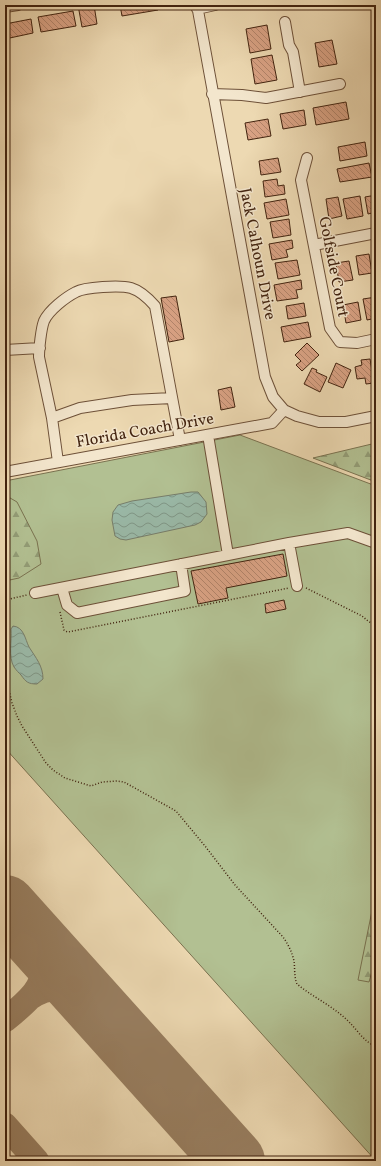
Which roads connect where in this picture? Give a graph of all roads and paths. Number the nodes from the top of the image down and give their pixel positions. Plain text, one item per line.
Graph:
1 (18, 5) edge
2 (215, 5) edge
3 (5, 7) edge
4 (197, 7) edge
5 (285, 22) dead end
6 (340, 84) dead end
7 (300, 92) junction
8 (212, 94) junction
9 (307, 158) dead end
10 (376, 233) edge
11 (314, 245) junction
12 (376, 339) edge
13 (40, 348) junction
14 (5, 350) edge
15 (172, 398) junction
16 (284, 410) junction
17 (376, 416) edge
18 (52, 418) junction
19 (208, 435) junction
20 (180, 440) junction
21 (58, 462) junction
22 (5, 472) edge
23 (289, 543) junction
24 (376, 543) edge
25 (228, 555) junction
26 (181, 564) junction
27 (301, 587) joint
28 (62, 588) junction
29 (35, 593) dead end
30 (376, 626) edge
31 (5, 673) edge
32 (376, 1046) edge

1 - 3 street
2 - 4 street
4 - 8 street, Jack Calhoun Drive
5 - 7 street
6 - 7 street
7 - 8 street
8 - 16 street, Jack Calhoun Drive
9 - 11 street, Golfside Court
10 - 11 street
11 - 12 street, Golfside Court
13 - 14 street
13 - 15 street
13 - 18 street
15 - 18 street
15 - 20 street
16 - 17 street
16 - 19 street, Florida Coach Drive
18 - 21 street
19 - 20 street, Florida Coach Drive
19 - 25 street
20 - 21 street, Florida Coach Drive
21 - 22 street, Florida Coach Drive
23 - 24 street
23 - 25 street
23 - 27 street
25 - 26 street
26 - 28 street
26 - 28 street
27 - 30 path
28 - 29 street
31 - 32 path

